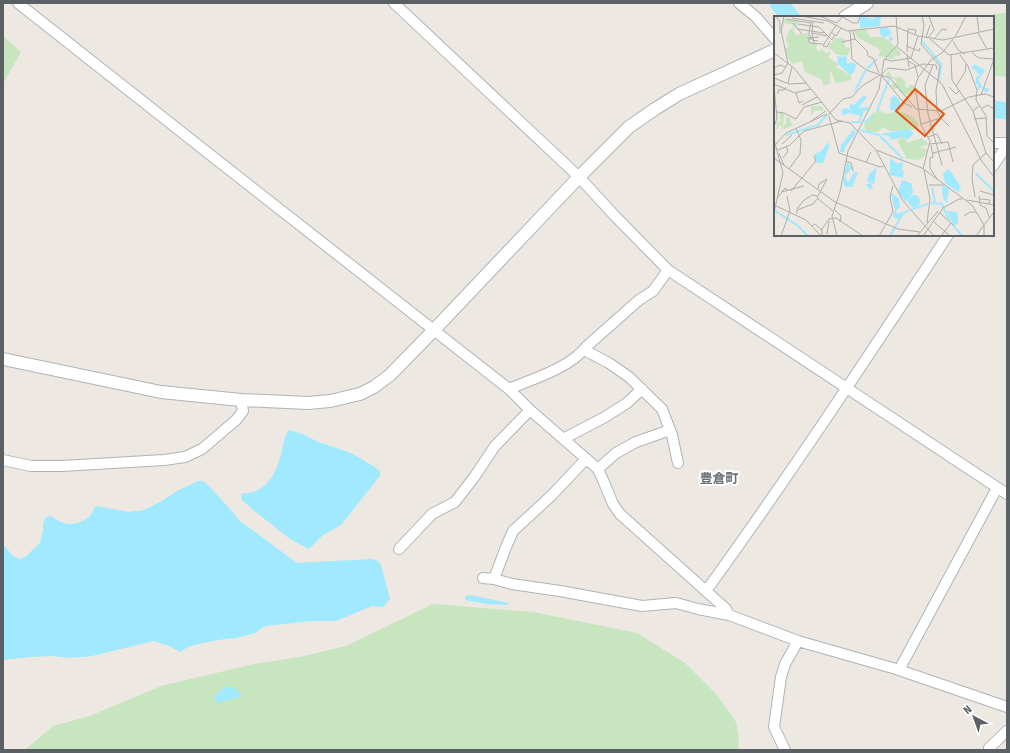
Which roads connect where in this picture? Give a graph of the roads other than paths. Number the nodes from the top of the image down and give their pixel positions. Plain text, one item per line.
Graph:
1 (18, 3) edge
2 (394, 3) edge
3 (739, 3) edge
4 (867, 3) edge
5 (847, 16) edge
6 (774, 38) edge
7 (774, 50) edge
8 (994, 143) edge
9 (1007, 144) edge
10 (994, 164) edge
11 (579, 177) junction
12 (947, 236) edge
13 (668, 270) junction
14 (433, 330) junction
15 (584, 350) junction
16 (3, 359) edge
17 (847, 388) junction
18 (509, 389) junction
19 (642, 389) junction
20 (241, 400) junction
21 (530, 410) junction
22 (670, 430) junction
23 (564, 439) junction
24 (586, 459) junction
25 (3, 460) edge
26 (678, 463) dead end
27 (598, 469) junction
28 (997, 488) junction
29 (1007, 494) edge
30 (399, 549) dead end
31 (483, 578) dead end
32 (494, 580) junction
33 (706, 591) junction
34 (729, 615) junction
35 (798, 641) junction
36 (899, 670) junction
37 (1007, 707) edge
38 (1007, 731) edge
39 (785, 750) edge
40 (989, 750) edge

1 - 14 street
2 - 11 street
3 - 6 street
4 - 5 street
7 - 11 street
8 - 9 street
9 - 10 street
11 - 13 street
11 - 14 street
12 - 17 street
13 - 15 street
13 - 17 street
14 - 18 street
14 - 20 street
15 - 18 street
15 - 19 street
16 - 20 street
17 - 28 street
17 - 33 street
18 - 21 street
19 - 22 street
19 - 23 street
20 - 25 street
21 - 23 street
21 - 30 street
22 - 26 street
22 - 27 street
23 - 24 street
24 - 27 street
24 - 32 street
27 - 33 street
28 - 29 street
28 - 36 street
31 - 32 street
32 - 34 street
33 - 34 street
34 - 35 street
35 - 36 street
35 - 39 street
36 - 37 street
38 - 40 street

